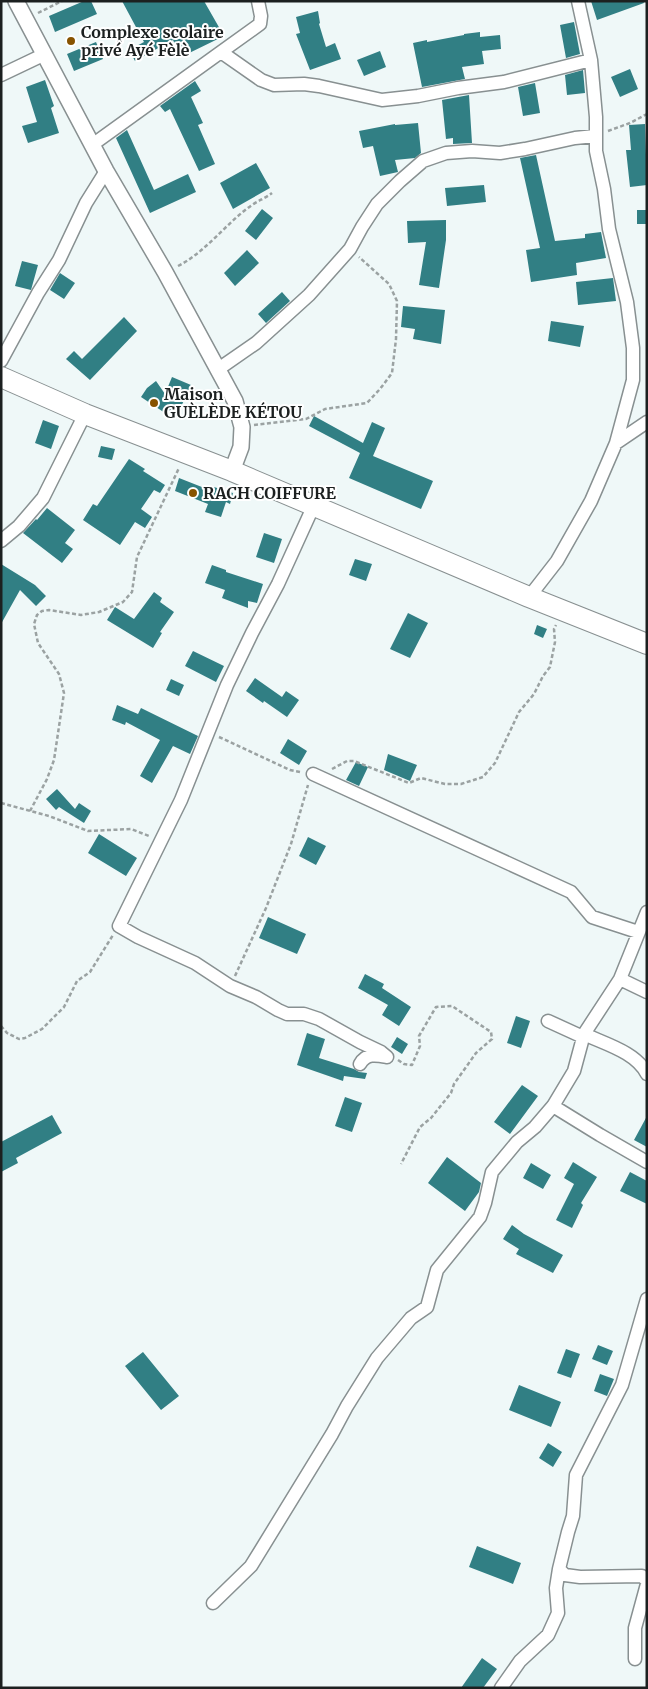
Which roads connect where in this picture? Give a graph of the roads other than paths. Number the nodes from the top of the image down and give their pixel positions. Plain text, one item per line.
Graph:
1 (16, 1) edge
2 (258, 1) edge
3 (578, 1) edge
4 (221, 52) junction
5 (43, 55) junction
6 (590, 60) junction
7 (1, 75) edge
8 (595, 136) junction
9 (92, 145) junction
10 (106, 171) junction
11 (1, 361) edge
12 (217, 370) junction
13 (1, 377) edge
14 (85, 414) junction
15 (647, 422) edge
16 (616, 444) junction
17 (232, 471) junction
18 (314, 506) junction
19 (1, 540) edge
20 (530, 597) junction
21 (647, 644) edge
22 (313, 774) road end
23 (647, 912) edge
24 (638, 932) junction
25 (620, 978) junction
26 (647, 992) edge
27 (548, 1021) dead end
28 (584, 1035) junction
29 (360, 1064) dead end
30 (647, 1074) edge
31 (553, 1106) junction
32 (647, 1162) edge
33 (647, 1299) edge
34 (559, 1569) junction
35 (647, 1582) edge
36 (213, 1603) dead end
37 (636, 1658) dead end
38 (501, 1688) edge

1 - 5 street
2 - 4 street
3 - 6 street
4 - 6 street
4 - 9 street
5 - 7 street
5 - 9 street
6 - 8 street
8 - 12 street
8 - 16 street
9 - 10 street
10 - 11 street
10 - 12 street
12 - 17 street
13 - 14 main road
14 - 17 main road
14 - 19 street
15 - 16 street
16 - 20 street
17 - 18 main road
18 - 20 main road
18 - 29 street
20 - 21 main road
22 - 24 street
23 - 24 street
24 - 25 street
25 - 26 street
25 - 28 street
27 - 28 street
28 - 30 street
28 - 31 street
31 - 32 street
31 - 36 street
33 - 34 street
34 - 35 street
34 - 38 street
35 - 37 street

